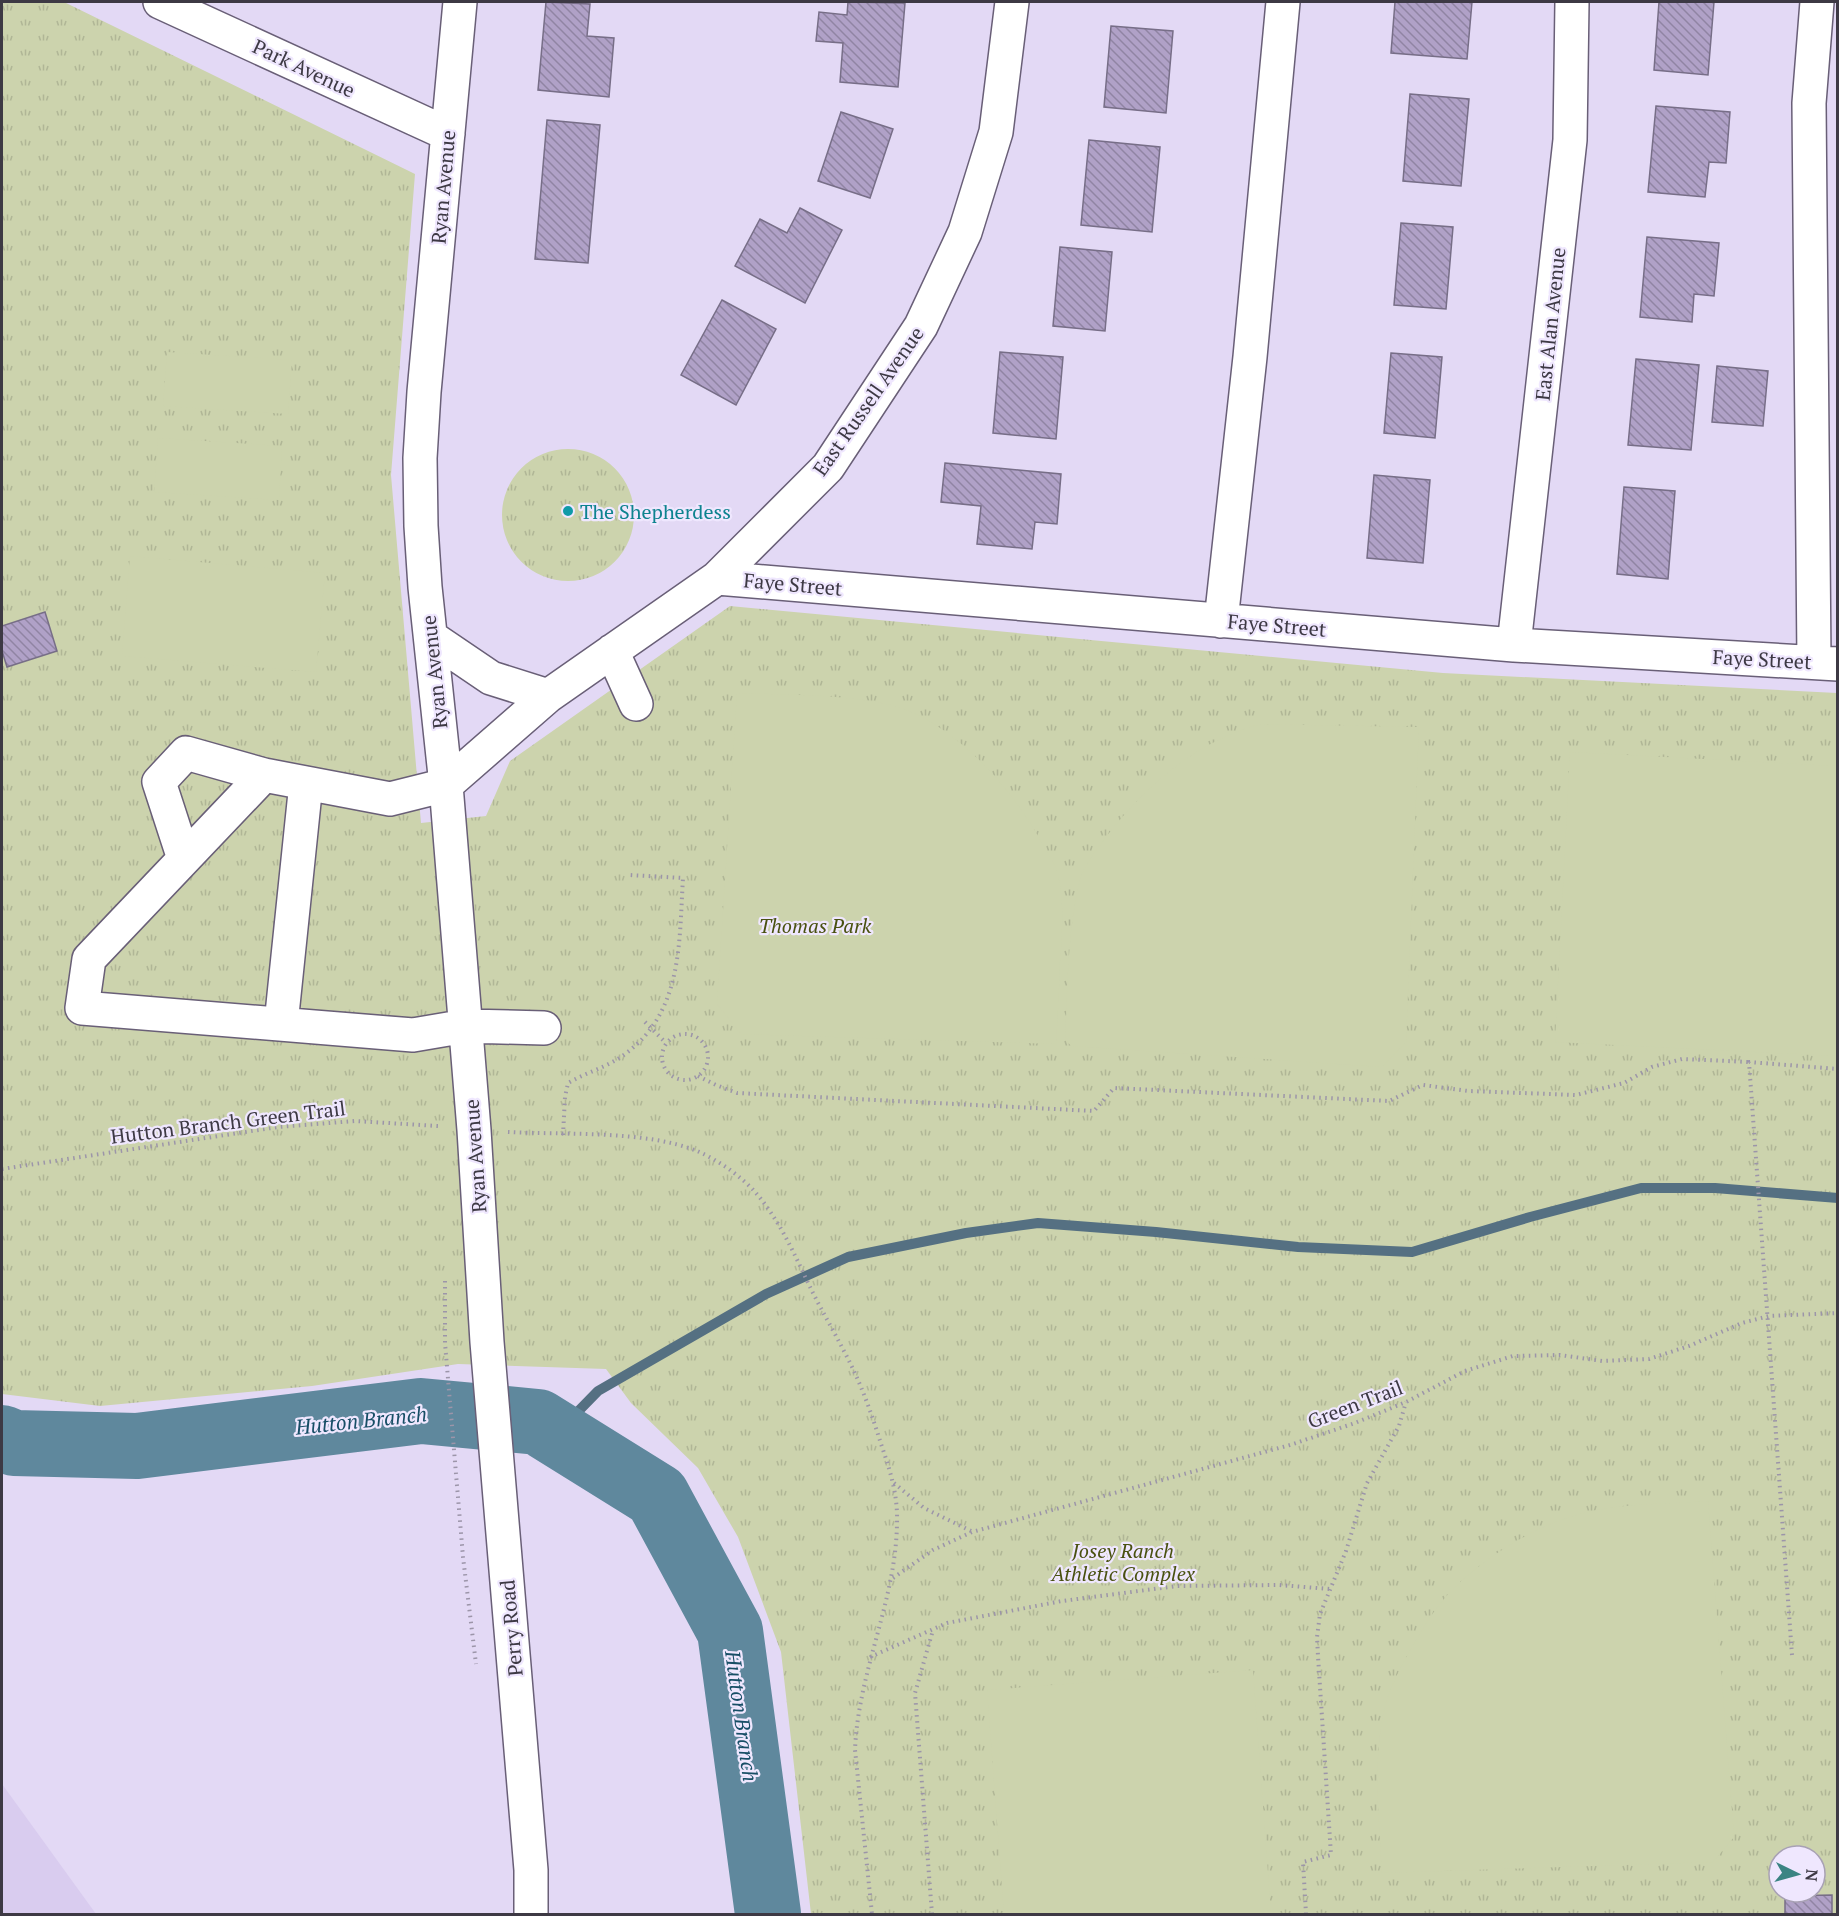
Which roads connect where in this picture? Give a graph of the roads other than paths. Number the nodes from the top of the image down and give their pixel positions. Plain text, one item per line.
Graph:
1 (160, 2) edge
2 (460, 2) edge
3 (1012, 2) edge
4 (1283, 2) edge
5 (1572, 2) edge
6 (1817, 2) edge
7 (448, 134) junction
8 (717, 578) junction
9 (1221, 621) junction
10 (432, 638) junction
11 (1514, 645) junction
12 (612, 651) junction
13 (1826, 663) edge
14 (548, 696) junction
15 (636, 704) dead end
16 (264, 775) junction
17 (306, 783) junction
18 (446, 785) junction
19 (184, 859) junction
20 (281, 1024) junction
21 (466, 1026) junction
22 (544, 1028) dead end
23 (487, 1342) joint
24 (531, 1914) edge

1 - 7 street, Park Avenue
2 - 7 street, Ryan Avenue
3 - 8 street, East Russell Avenue
4 - 9 street
5 - 11 street, East Alan Avenue
6 - 13 street
7 - 10 street, Ryan Avenue
8 - 9 street, Faye Street
8 - 12 street, East Russell Avenue
9 - 11 street, Faye Street
10 - 14 street
10 - 18 street, Ryan Avenue
11 - 13 street, Faye Street
12 - 14 street, East Russell Avenue
12 - 15 street
14 - 18 street, East Russell Avenue
16 - 17 street
16 - 19 street
16 - 19 street
17 - 18 street
17 - 20 street
18 - 21 street, Ryan Avenue
19 - 20 street
20 - 21 street
21 - 22 street
21 - 23 street, Ryan Avenue
23 - 24 street, Perry Road

